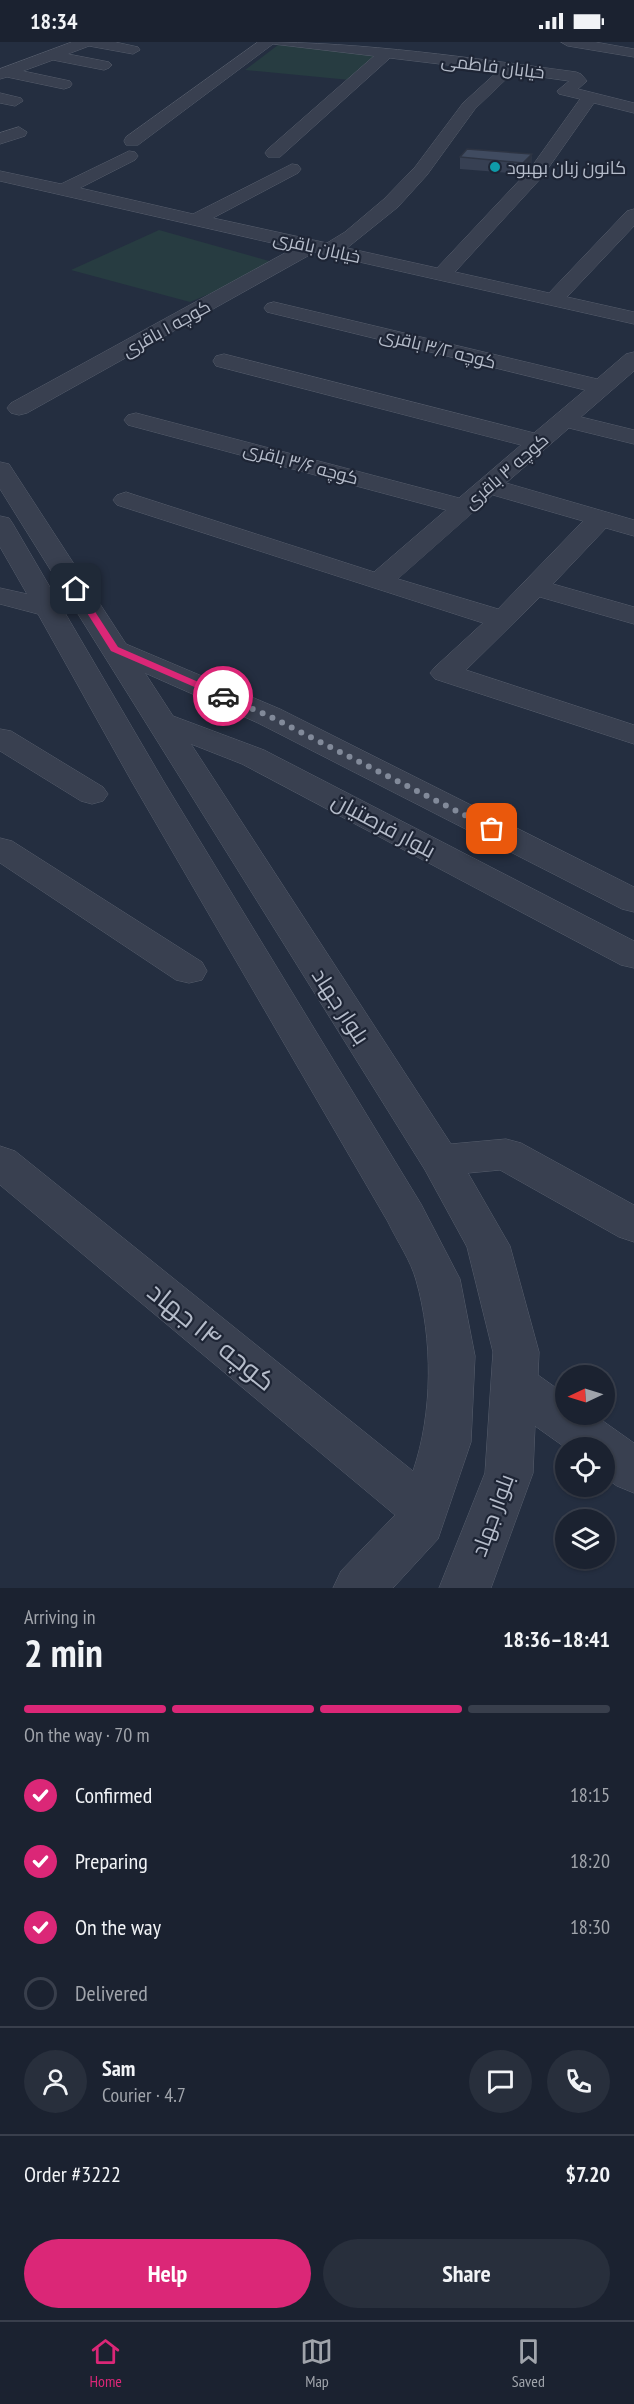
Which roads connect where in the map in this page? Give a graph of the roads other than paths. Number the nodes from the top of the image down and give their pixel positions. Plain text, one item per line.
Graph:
1 (86, 42) edge
2 (92, 42) edge
3 (267, 42) edge
4 (279, 42) edge
5 (568, 42) edge
6 (134, 50) dead end
7 (634, 52) edge
8 (387, 53) junction
9 (52, 55) junction
10 (104, 65) dead end
11 (511, 67) junction
12 (4, 73) edge
13 (64, 84) dead end
14 (634, 93) edge
15 (589, 98) junction
16 (616, 104) junction
17 (634, 108) edge
18 (19, 132) dead end
19 (0, 139) edge
20 (274, 153) dead end
21 (291, 169) dead end
22 (0, 176) edge
23 (63, 190) junction
24 (634, 215) edge
25 (195, 220) junction
26 (321, 248) junction
27 (441, 275) junction
28 (553, 300) junction
29 (274, 308) dead end
30 (634, 318) edge
31 (224, 361) dead end
32 (631, 366) edge
33 (602, 387) junction
34 (19, 408) dead end
35 (136, 420) dead end
36 (565, 420) junction
37 (634, 437) edge
38 (540, 442) junction
39 (0, 469) edge
40 (489, 486) junction
41 (126, 500) dead end
42 (465, 507) junction
43 (600, 519) junction
44 (634, 528) edge
45 (5, 545) edge
46 (378, 582) junction
47 (534, 587) junction
48 (0, 596) edge
49 (50, 609) junction
50 (634, 616) edge
51 (503, 620) junction
52 (114, 649) junction
53 (222, 696) junction
54 (161, 722) junction
55 (634, 735) edge
56 (0, 738) edge
57 (205, 739) junction
58 (92, 794) dead end
59 (240, 847) junction
60 (0, 848) edge
61 (194, 859) junction
62 (634, 901) edge
63 (634, 956) edge
64 (189, 971) dead end
65 (440, 1160) junction
66 (0, 1162) edge
67 (634, 1225) edge
68 (514, 1384) junction
69 (588, 1437) edge
70 (615, 1457) edge
71 (634, 1471) edge
72 (424, 1509) junction
73 (359, 1588) edge
74 (465, 1588) edge

1 - 9 street
2 - 6 street
3 - 23 street
4 - 8 street, خیابان فاطمی
5 - 7 street
8 - 11 street, خیابان فاطمی
8 - 20 street
9 - 10 street
9 - 12 street
11 - 15 street, خیابان فاطمی
11 - 26 street, کوچه ۱ باقری
12 - 13 street
14 - 16 street
15 - 16 street, خیابان فاطمی
15 - 27 street
16 - 17 street, خیابان فاطمی
18 - 19 street
21 - 25 street
22 - 23 street, خیابان باقری
23 - 25 street, خیابان باقری
24 - 28 street
25 - 26 street, خیابان باقری
26 - 27 street, خیابان باقری
26 - 34 street, کوچه ۱ باقری
27 - 28 street, خیابان باقری
28 - 30 street, خیابان باقری
29 - 33 street, کوچه ۳/۲ باقری
31 - 38 street
32 - 33 street, کوچه ۳ باقری
33 - 36 street, کوچه ۳ باقری
35 - 42 street, کوچه ۳/۶ باقری
36 - 37 street
36 - 38 street, کوچه ۳ باقری
38 - 40 street, کوچه ۳ باقری
39 - 52 street, بلوار جهاد
40 - 42 street, کوچه ۳ باقری
40 - 43 street
41 - 46 street
42 - 46 street, کوچه ۳ باقری
43 - 44 street
43 - 47 street
45 - 49 street
46 - 51 street
47 - 50 street
47 - 51 street
48 - 49 street
49 - 61 street
51 - 55 street
52 - 53 street, بلوار فرصتیان
52 - 54 street, بلوار جهاد
53 - 57 street
53 - 62 street, بلوار فرصتیان
54 - 57 street, بلوار فرصتیان
54 - 59 street, بلوار جهاد
56 - 58 street
57 - 63 street, بلوار فرصتیان
59 - 61 street
59 - 65 street, بلوار جهاد
60 - 64 street
61 - 72 street
65 - 67 street
65 - 68 street, بلوار جهاد
66 - 72 street, کوچه ۱۴ جهاد
68 - 69 street
68 - 74 street, بلوار جهاد
70 - 71 street
72 - 73 street

